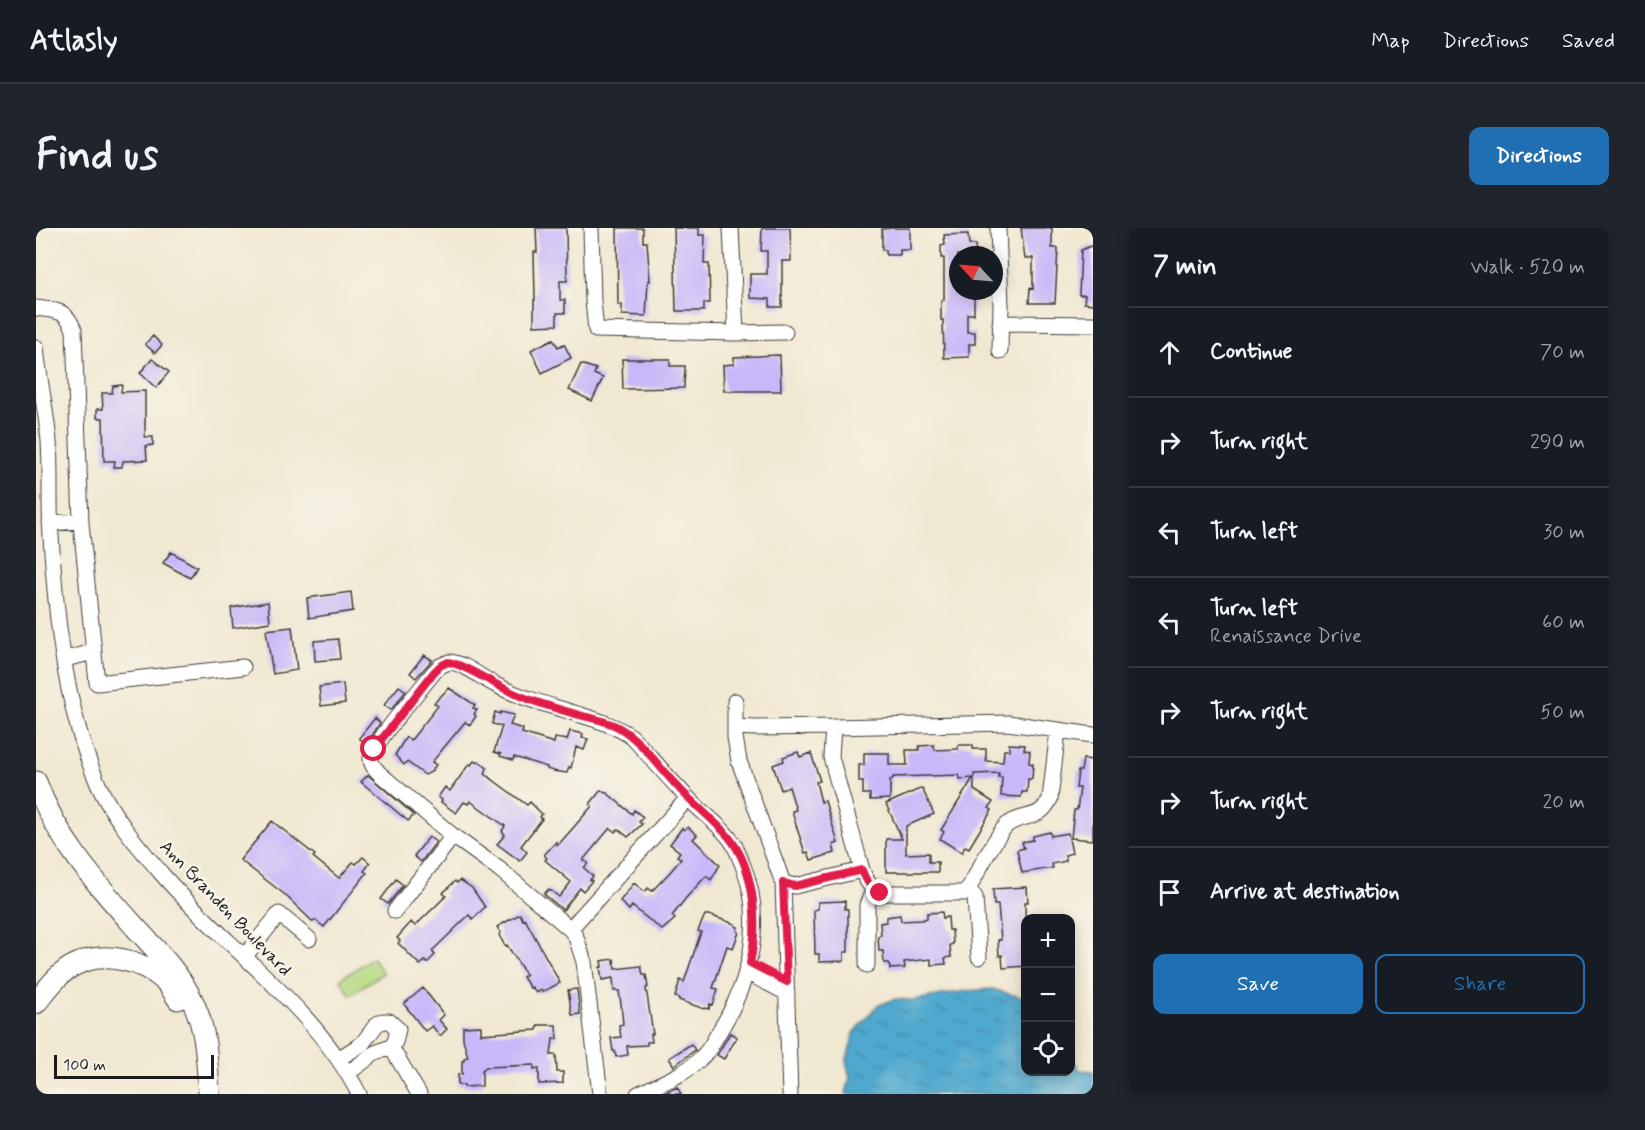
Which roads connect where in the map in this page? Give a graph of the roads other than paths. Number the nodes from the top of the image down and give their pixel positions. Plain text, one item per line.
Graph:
1 (591, 228) edge
2 (731, 228) edge
3 (998, 228) edge
4 (36, 308) edge
5 (1000, 324) junction
6 (1093, 324) edge
7 (785, 332) dead end
8 (736, 333) junction
9 (36, 347) edge
10 (1000, 351) dead end
11 (81, 521) junction
12 (50, 523) junction
13 (94, 652) junction
14 (65, 659) junction
15 (243, 668) dead end
16 (735, 701) dead end
17 (735, 727) junction
18 (833, 727) junction
19 (1058, 730) junction
20 (1093, 735) edge
21 (36, 782) edge
22 (688, 798) junction
23 (453, 836) junction
24 (862, 870) junction
25 (783, 883) junction
26 (874, 889) junction
27 (968, 889) junction
28 (395, 911) dead end
29 (570, 929) junction
30 (309, 939) dead end
31 (244, 956) junction
32 (979, 957) dead end
33 (867, 965) dead end
34 (748, 967) junction
35 (787, 988) junction
36 (36, 1002) edge
37 (391, 1047) junction
38 (338, 1059) junction
39 (348, 1073) junction
40 (421, 1092) edge
41 (198, 1094) edge
42 (208, 1094) edge
43 (359, 1094) edge
44 (600, 1094) edge
45 (638, 1094) edge
46 (790, 1094) edge

1 - 8 street
2 - 8 street
3 - 5 street
4 - 11 street
5 - 6 street
5 - 10 street
7 - 8 street
9 - 12 street, Ann Branden Boulevard
11 - 12 street
11 - 13 street
12 - 14 street, Ann Branden Boulevard
13 - 14 street
13 - 15 street
14 - 31 street, Ann Branden Boulevard
16 - 17 street
17 - 18 street
17 - 25 street
18 - 19 street
18 - 24 street
19 - 20 street
19 - 27 street
21 - 42 highway
22 - 23 street
22 - 29 street
22 - 34 street
23 - 28 street
23 - 29 street
24 - 25 street
24 - 26 street
25 - 35 street
26 - 27 street
26 - 33 street
27 - 32 street
29 - 44 street
30 - 31 street
31 - 38 street, Ann Branden Boulevard
34 - 35 street
34 - 45 street
35 - 46 street
36 - 41 highway
37 - 38 street
37 - 39 street
37 - 40 street
38 - 39 street, Ann Branden Boulevard
39 - 43 street, Ann Branden Boulevard

